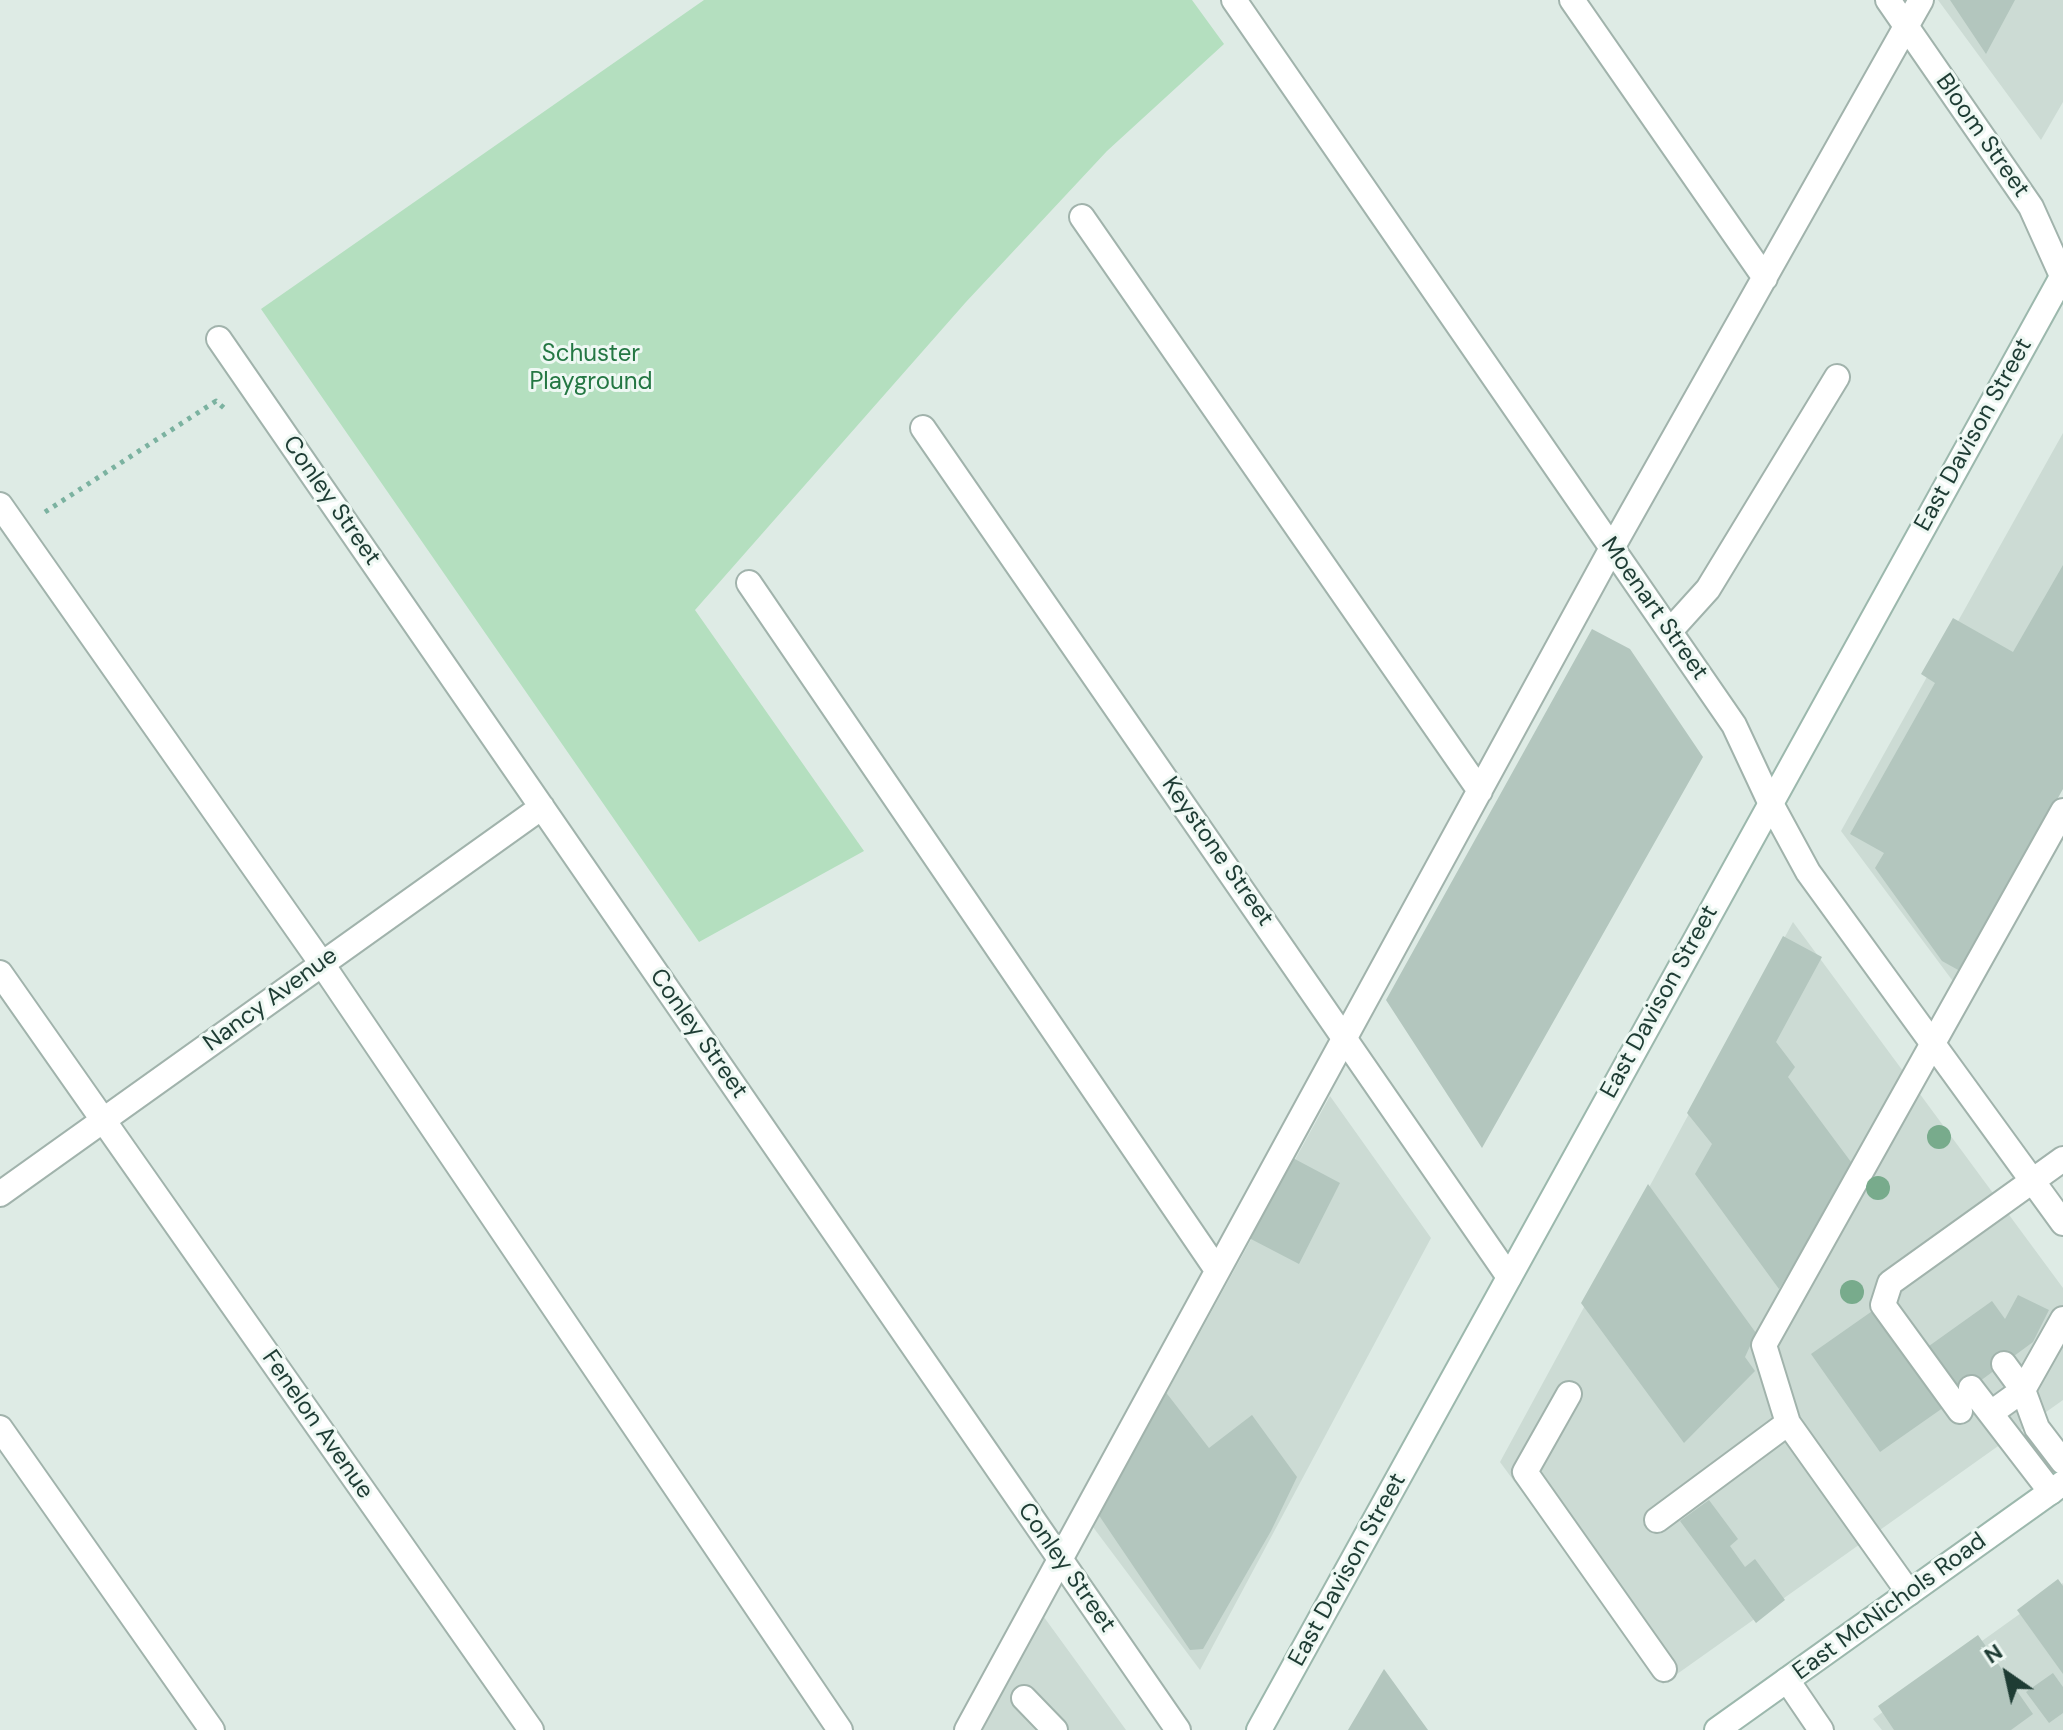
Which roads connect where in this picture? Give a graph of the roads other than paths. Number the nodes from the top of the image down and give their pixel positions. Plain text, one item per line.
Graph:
1 (1234, 0) edge
2 (1572, 0) edge
3 (1888, 0) edge
4 (1921, 0) edge
5 (1906, 27) junction
6 (1082, 217) dead end
7 (2063, 277) edge
8 (1765, 278) junction
9 (219, 339) dead end
10 (1837, 377) dead end
11 (923, 428) dead end
12 (0, 505) edge
13 (1612, 548) junction
14 (749, 583) dead end
15 (1670, 631) junction
16 (1480, 791) junction
17 (1770, 802) junction
18 (542, 807) junction
19 (2063, 811) edge
20 (322, 964) junction
21 (0, 973) edge
22 (1344, 1037) junction
23 (1934, 1045) junction
24 (103, 1120) junction
25 (2063, 1159) edge
26 (2032, 1181) junction
27 (0, 1194) edge
28 (2063, 1223) edge
29 (1217, 1270) junction
30 (1509, 1277) junction
31 (2063, 1319) edge
32 (2004, 1364) dead end
33 (1971, 1388) dead end
34 (2023, 1390) junction
35 (1569, 1394) dead end
36 (1960, 1411) dead end
37 (1991, 1413) junction
38 (1788, 1423) junction
39 (0, 1428) edge
40 (2063, 1462) edge
41 (2057, 1487) edge
42 (1657, 1520) dead end
43 (1060, 1559) junction
44 (1909, 1593) junction
45 (1664, 1669) dead end
46 (1787, 1680) junction
47 (1024, 1698) dead end
48 (212, 1730) edge
49 (531, 1730) edge
50 (840, 1730) edge
51 (967, 1730) edge
52 (1055, 1730) edge
53 (1178, 1730) edge
54 (1259, 1730) edge
55 (1717, 1730) edge
56 (1821, 1730) edge

1 - 13 street, Moenart Street
2 - 8 street
3 - 5 street, Bloom Street
4 - 5 street
5 - 7 street, Bloom Street
5 - 8 street
6 - 16 street
7 - 17 street, East Davison Street
8 - 13 street
9 - 18 street, Conley Street
10 - 15 street
11 - 22 street, Keystone Street
12 - 20 street
13 - 15 street, Moenart Street
13 - 16 street
14 - 29 street
15 - 17 street, Moenart Street
16 - 22 street
17 - 23 street, Moenart Street
17 - 30 street, East Davison Street
18 - 20 street, Nancy Avenue
18 - 43 street, Conley Street
19 - 23 street
20 - 24 street, Nancy Avenue
20 - 50 street
21 - 24 street, Fenelon Avenue
22 - 29 street
22 - 30 street, Keystone Street
23 - 26 street, Moenart Street
23 - 38 street
24 - 27 street, Nancy Avenue
24 - 49 street, Fenelon Avenue
25 - 26 street
26 - 28 street, Moenart Street
26 - 36 street
29 - 43 street
30 - 54 street, East Davison Street
31 - 34 street
32 - 34 street
33 - 37 street
34 - 37 street
34 - 40 street
35 - 45 street
37 - 41 street
38 - 42 street
38 - 44 street
39 - 48 street
41 - 44 street, East McNichols Road
43 - 51 street
43 - 53 street, Conley Street
44 - 46 street, East McNichols Road
46 - 55 street, East McNichols Road
46 - 56 street
47 - 52 street

